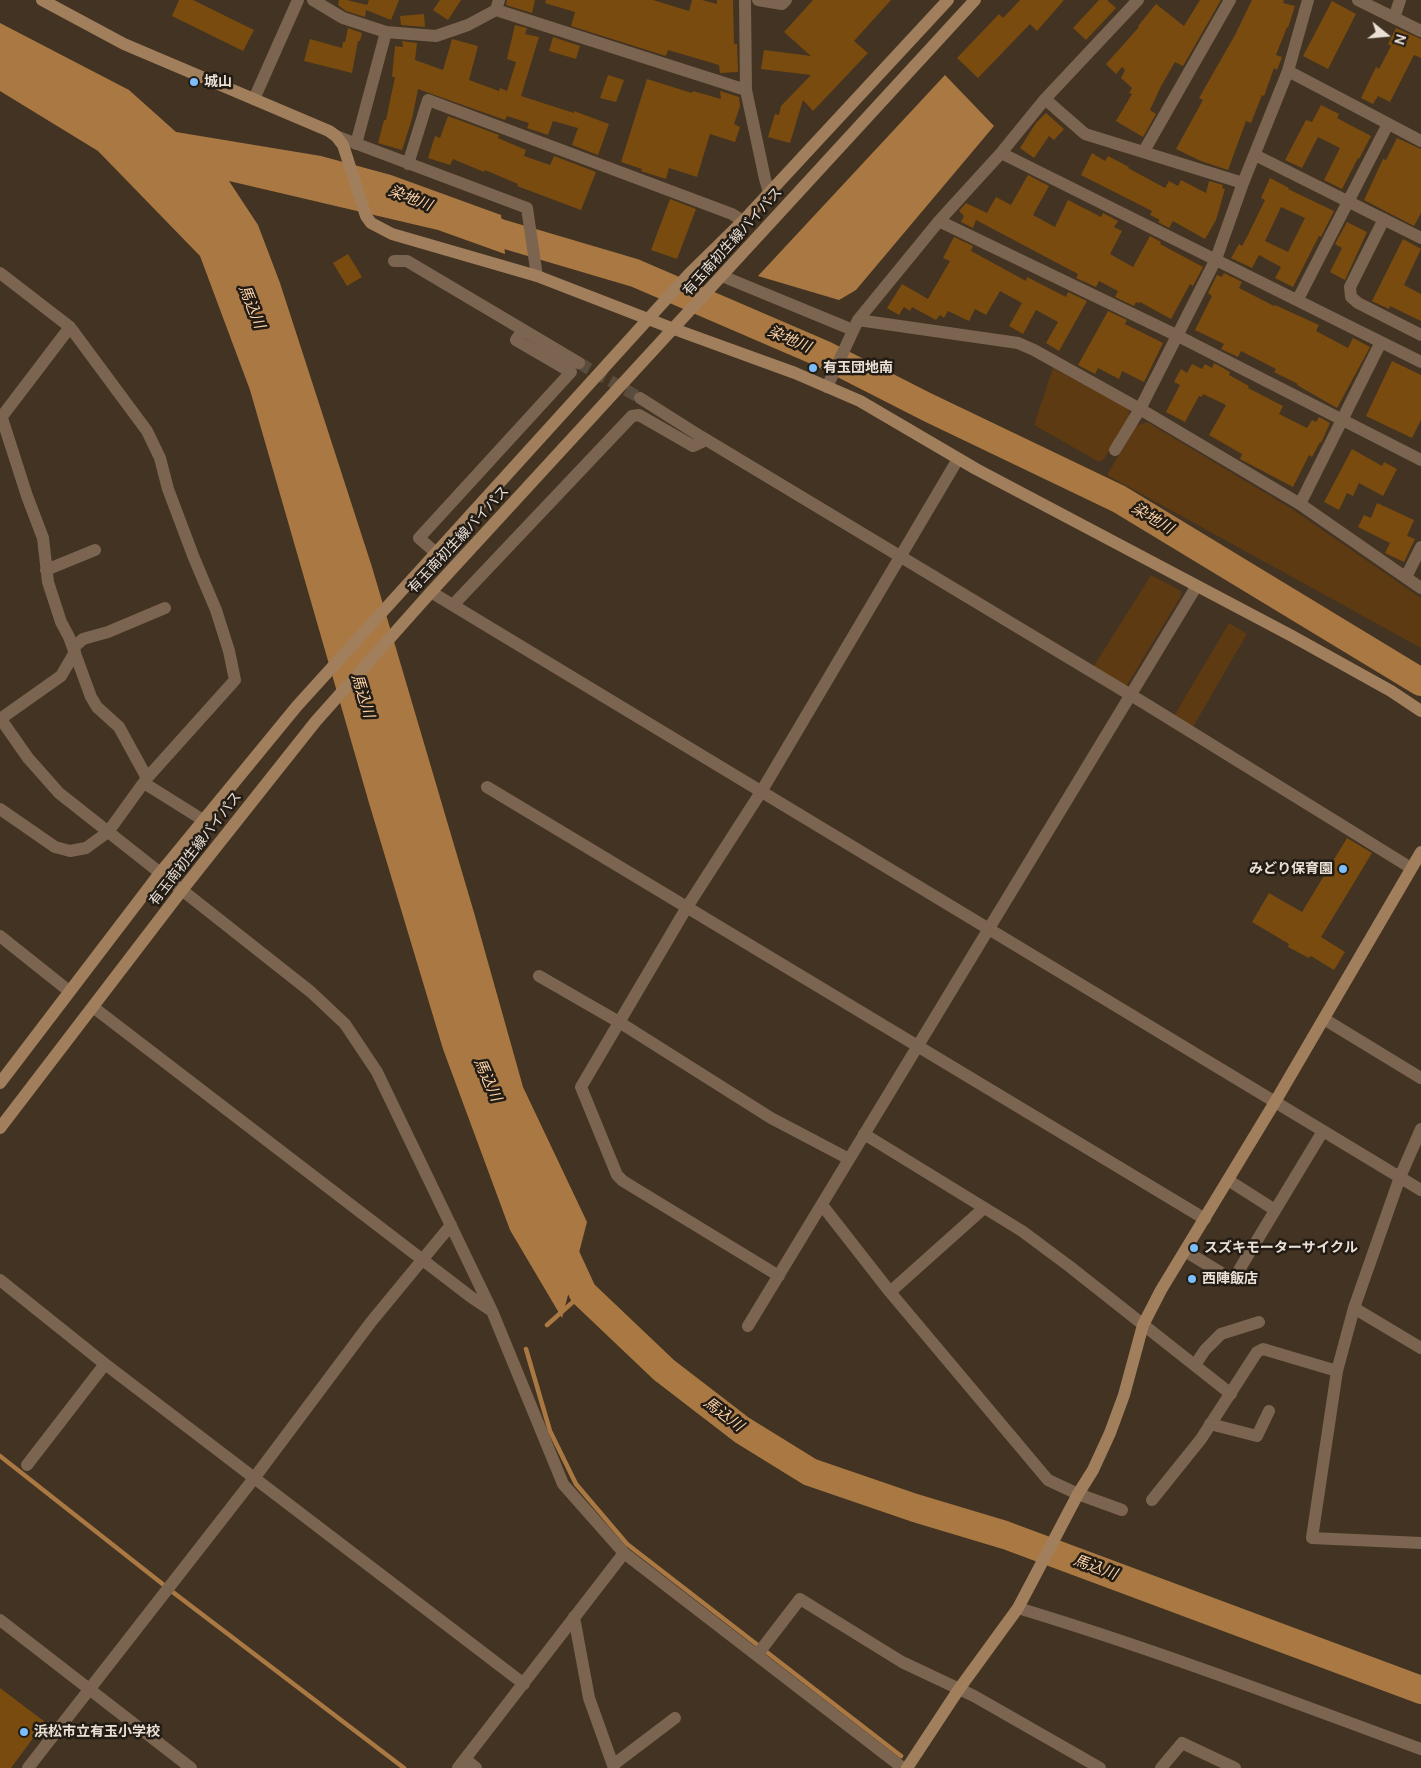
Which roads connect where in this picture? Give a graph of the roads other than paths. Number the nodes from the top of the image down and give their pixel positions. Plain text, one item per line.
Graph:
1 (42, 0) edge
2 (298, 0) edge
3 (313, 0) edge
4 (745, 0) edge
5 (758, 0) edge
6 (786, 0) edge
7 (948, 0) edge
8 (975, 0) edge
9 (1230, 0) edge
10 (1308, 0) edge
11 (1358, 0) edge
12 (1400, 0) edge
13 (1132, 2) edge
14 (498, 5) edge
15 (1394, 18) junction
16 (1421, 31) edge
17 (386, 32) junction
18 (1288, 71) junction
19 (746, 90) junction
20 (254, 99) junction
21 (1045, 99) junction
22 (1388, 124) junction
23 (336, 136) junction
24 (1421, 141) edge
25 (356, 144) junction
26 (1144, 151) junction
27 (1001, 153) junction
28 (1255, 155) junction
29 (408, 164) junction
30 (1243, 183) junction
31 (769, 192) junction
32 (1348, 202) junction
33 (1384, 219) junction
34 (743, 221) junction
35 (939, 221) junction
36 (1421, 238) edge
37 (1216, 259) junction
38 (394, 261) dead end
39 (0, 273) edge
40 (537, 276) junction
41 (718, 280) junction
42 (1298, 300) junction
43 (652, 315) junction
44 (678, 324) junction
45 (855, 325) junction
46 (70, 327) junction
47 (523, 330) junction
48 (1421, 335) edge
49 (1178, 336) junction
50 (1381, 342) junction
51 (1421, 362) edge
52 (579, 363) tunnel mouth
53 (828, 384) junction
54 (640, 398) tunnel mouth
55 (1140, 409) junction
56 (1, 419) edge
57 (1343, 420) junction
58 (706, 440) junction
59 (1115, 450) dead end
60 (958, 459) junction
61 (1421, 460) edge
62 (1300, 504) junction
63 (1421, 547) edge
64 (95, 550) dead end
65 (435, 552) junction
66 (900, 556) junction
67 (46, 570) junction
68 (1406, 577) junction
69 (1196, 587) junction
70 (1421, 588) edge
71 (431, 592) junction
72 (454, 605) junction
73 (165, 608) dead end
74 (74, 650) junction
75 (1130, 696) junction
76 (1421, 711) edge
77 (0, 718) edge
78 (145, 780) junction
79 (487, 787) dead end
80 (761, 792) junction
81 (0, 809) edge
82 (204, 820) junction
83 (108, 832) junction
84 (1421, 852) edge
85 (1411, 868) junction
86 (160, 873) junction
87 (182, 890) junction
88 (687, 907) junction
89 (988, 929) junction
90 (0, 936) edge
91 (539, 976) dead end
92 (69, 991) junction
93 (93, 1007) junction
94 (1324, 1019) junction
95 (618, 1022) junction
96 (917, 1046) junction
97 (1421, 1078) edge
98 (0, 1083) edge
99 (1275, 1102) junction
100 (0, 1128) edge
101 (1421, 1129) edge
102 (1323, 1131) junction
103 (864, 1134) junction
104 (849, 1159) junction
105 (1400, 1177) junction
106 (1228, 1180) junction
107 (1421, 1190) edge
108 (822, 1205) junction
109 (984, 1208) junction
110 (1274, 1210) junction
111 (1205, 1219) junction
112 (451, 1225) junction
113 (1185, 1251) junction
114 (422, 1259) junction
115 (779, 1276) junction
116 (0, 1280) edge
117 (890, 1292) junction
118 (1354, 1308) junction
119 (492, 1311) junction
120 (1259, 1322) dead end
121 (1143, 1325) junction
122 (748, 1326) dead end
123 (1421, 1348) edge
124 (105, 1364) junction
125 (1194, 1364) junction
126 (1337, 1371) junction
127 (1231, 1394) junction
128 (1269, 1411) dead end
129 (1210, 1424) junction
130 (27, 1465) dead end
131 (255, 1477) junction
132 (1078, 1494) junction
133 (1152, 1500) dead end
134 (1122, 1510) dead end
135 (1421, 1543) edge
136 (624, 1553) junction
137 (1018, 1608) junction
138 (574, 1617) junction
139 (0, 1620) edge
140 (757, 1655) junction
141 (524, 1684) junction
142 (88, 1689) junction
143 (959, 1689) junction
144 (675, 1718) dead end
145 (1421, 1749) edge
146 (461, 1764) edge
147 (613, 1767) edge
148 (28, 1768) edge
149 (190, 1768) edge
150 (476, 1768) edge
151 (903, 1768) edge
152 (907, 1768) edge
153 (1100, 1768) edge
154 (1161, 1768) edge
155 (1235, 1768) edge

1 - 20 street
2 - 20 street
3 - 17 street
4 - 19 street
5 - 6 street
7 - 31 street, 有玉南初生線バイパス
8 - 41 street, 有玉南初生線バイパス
9 - 26 street
10 - 18 street
11 - 15 street
12 - 15 street
13 - 21 street
14 - 17 street
14 - 19 street
15 - 16 street
17 - 25 street
18 - 22 street
18 - 28 street
19 - 31 street
20 - 23 street
21 - 26 street
21 - 27 street
22 - 24 street
22 - 32 street
23 - 25 street
23 - 40 street
25 - 29 street
26 - 30 street
27 - 35 street
27 - 37 street
28 - 30 street
28 - 32 street
29 - 34 street
29 - 40 street
30 - 37 street
31 - 34 street, 有玉南初生線バイパス
32 - 33 street
32 - 42 street
33 - 36 street
33 - 48 street
34 - 43 street, 有玉南初生線バイパス
35 - 45 street
35 - 49 street
37 - 42 street
37 - 49 street
38 - 47 street
39 - 46 street
40 - 43 street
41 - 44 street, 有玉南初生線バイパス
41 - 45 street
42 - 50 street
43 - 44 street
43 - 65 street, 有玉南初生線バイパス
44 - 53 street
44 - 71 street, 有玉南初生線バイパス
45 - 53 street
45 - 55 street
46 - 56 street
46 - 78 street
47 - 52 street
47 - 65 street
49 - 55 street
49 - 57 street
50 - 51 street
50 - 57 street
53 - 60 street
54 - 58 street
55 - 59 street
55 - 62 street
56 - 67 street
57 - 61 street
57 - 62 street
58 - 66 street
58 - 72 street
60 - 66 street
60 - 69 street
62 - 68 street
63 - 68 street
64 - 67 street
65 - 82 street, 有玉南初生線バイパス
66 - 75 street
66 - 80 street
67 - 74 street
68 - 70 street
69 - 75 street
69 - 76 street
71 - 72 street
71 - 87 street, 有玉南初生線バイパス
72 - 80 street
73 - 74 street
74 - 77 street
74 - 78 street
75 - 85 street
75 - 89 street
77 - 83 street
78 - 82 street
78 - 83 street
79 - 88 street
80 - 88 street
80 - 89 street
81 - 83 street
82 - 86 street, 有玉南初生線バイパス
83 - 86 street
84 - 85 street
85 - 94 street
86 - 87 street
86 - 92 street, 有玉南初生線バイパス
87 - 93 street, 有玉南初生線バイパス
87 - 112 street
88 - 95 street
88 - 96 street
89 - 96 street
89 - 99 street
90 - 92 street
91 - 95 street
92 - 98 street, 有玉南初生線バイパス
93 - 100 street, 有玉南初生線バイパス
93 - 114 street
94 - 97 street
94 - 99 street
95 - 104 street
95 - 115 street
96 - 103 street
96 - 111 street
99 - 102 street
99 - 106 street
101 - 105 street
102 - 105 street
102 - 110 street
103 - 104 street
103 - 109 street
104 - 108 street
105 - 107 street
105 - 118 street
106 - 110 street
106 - 111 street
108 - 115 street
108 - 117 street
109 - 117 street
109 - 121 street
110 - 113 street
111 - 113 street
112 - 114 street
112 - 119 street
113 - 121 street
114 - 119 street
114 - 131 street
115 - 122 street
116 - 124 street
117 - 132 street
118 - 123 street
118 - 126 street
119 - 136 street
120 - 125 street
121 - 125 street
121 - 132 street
124 - 130 street
124 - 131 street
125 - 127 street
126 - 127 street
126 - 135 street
127 - 129 street
128 - 129 street
129 - 133 street
131 - 141 street
131 - 142 street
132 - 134 street
132 - 137 street
136 - 138 street
136 - 140 street
137 - 143 street
137 - 145 street
138 - 141 street
138 - 147 street
139 - 142 street
140 - 143 street
140 - 151 street
141 - 146 street
142 - 148 street
142 - 149 street
143 - 152 street
143 - 153 street
144 - 147 street
146 - 150 street
154 - 155 street

